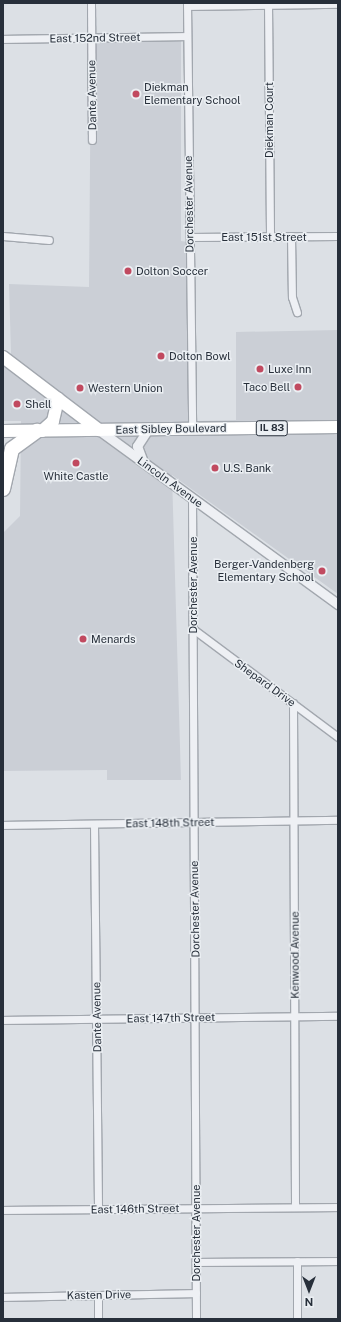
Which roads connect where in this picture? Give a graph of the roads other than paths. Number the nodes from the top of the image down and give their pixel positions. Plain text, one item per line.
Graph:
1 (91, 3) edge
2 (187, 4) edge
3 (268, 4) edge
4 (338, 4) edge
5 (187, 36) junction
6 (91, 38) junction
7 (3, 39) edge
8 (92, 140) dead end
9 (3, 236) edge
10 (291, 236) junction
11 (338, 236) edge
12 (190, 237) junction
13 (270, 237) junction
14 (49, 240) dead end
15 (297, 312) dead end
16 (3, 357) edge
17 (58, 399) junction
18 (338, 427) edge
19 (148, 429) junction
20 (192, 429) junction
21 (99, 430) junction
22 (3, 431) edge
23 (40, 431) junction
24 (144, 462) junction
25 (3, 488) edge
26 (192, 498) junction
27 (338, 604) edge
28 (193, 629) junction
29 (293, 703) junction
30 (338, 736) edge
31 (338, 820) edge
32 (294, 821) junction
33 (194, 822) junction
34 (94, 824) junction
35 (3, 825) edge
36 (295, 1016) junction
37 (338, 1016) edge
38 (196, 1018) junction
39 (3, 1020) edge
40 (97, 1020) junction
41 (295, 1207) junction
42 (338, 1207) edge
43 (196, 1208) junction
44 (98, 1209) junction
45 (3, 1210) edge
46 (296, 1261) junction
47 (338, 1261) edge
48 (196, 1262) junction
49 (196, 1294) junction
50 (98, 1296) junction
51 (3, 1297) edge
52 (98, 1319) edge
53 (196, 1319) edge
54 (297, 1319) edge

1 - 6 street, Dante Avenue
2 - 3 street
2 - 5 street, Dorchester Avenue
3 - 4 street
3 - 13 street, Diekman Court
5 - 6 street, East 152nd Street
5 - 12 street, Dorchester Avenue
6 - 7 street, East 152nd Street
6 - 8 street, Dante Avenue
9 - 14 street
10 - 11 street, East 151st Street
10 - 13 street, East 151st Street
10 - 15 street
12 - 13 street, East 151st Street
12 - 20 street, Dorchester Avenue
16 - 17 main road, Lincoln Avenue
17 - 21 main road, Lincoln Avenue
17 - 23 main road
18 - 20 main road, East Sibley Boulevard / IL 83
19 - 20 main road, East Sibley Boulevard / IL 83
19 - 21 main road, East Sibley Boulevard / IL 83
19 - 24 street
21 - 23 main road, East Sibley Boulevard / IL 83
21 - 24 street, Lincoln Avenue
22 - 23 main road, East Sibley Boulevard / IL 83
23 - 25 highway
24 - 26 street, Lincoln Avenue
26 - 27 street, Lincoln Avenue
26 - 28 street, Dorchester Avenue
28 - 29 street, Shepard Drive
28 - 33 street, Dorchester Avenue
29 - 30 street, Shepard Drive
29 - 32 street, Kenwood Avenue
31 - 32 street, East 148th Street
32 - 33 street, East 148th Street
32 - 36 street, Kenwood Avenue
33 - 34 street, East 148th Street
33 - 38 street, Dorchester Avenue
34 - 35 street, East 148th Street
34 - 40 street, Dante Avenue
36 - 37 street, East 147th Street
36 - 38 street, East 147th Street
36 - 41 street, Kenwood Avenue
38 - 40 street, East 147th Street
38 - 43 street, Dorchester Avenue
39 - 40 street, East 147th Street
40 - 44 street, Dante Avenue
41 - 42 street, East 146th Street
41 - 43 street, East 146th Street
43 - 44 street, East 146th Street
43 - 48 street, Dorchester Avenue
44 - 45 street, East 146th Street
46 - 47 street
46 - 48 street
46 - 54 street
48 - 49 street, Dorchester Avenue
49 - 50 street, Kasten Drive
49 - 53 street, Dorchester Avenue
50 - 51 street, Kasten Drive
50 - 52 street

